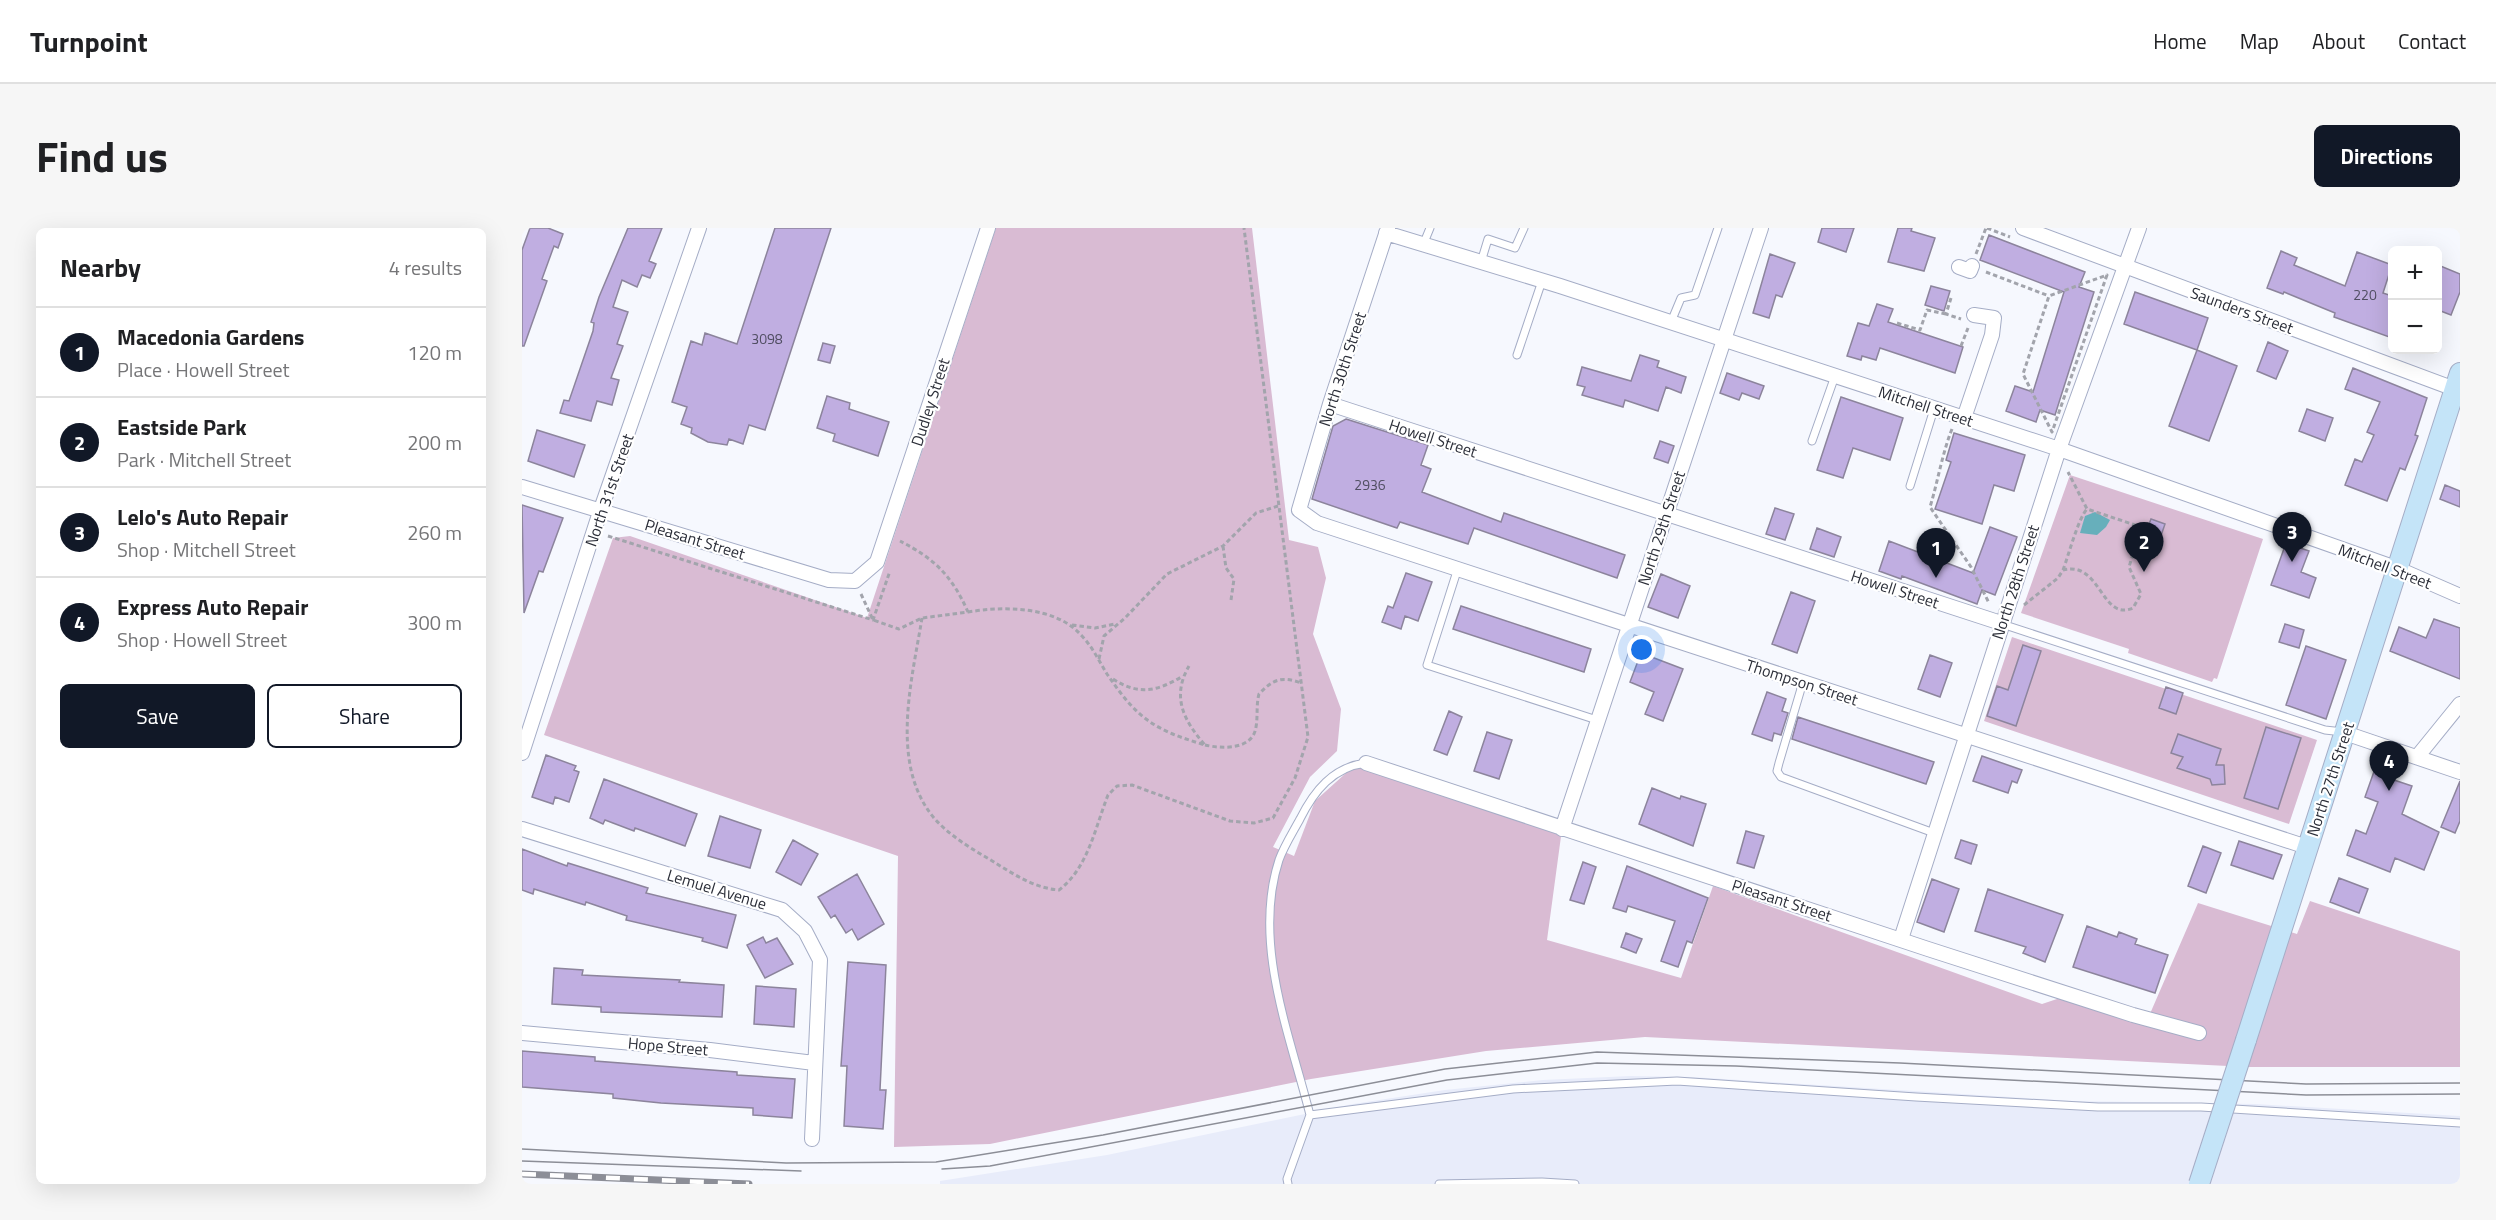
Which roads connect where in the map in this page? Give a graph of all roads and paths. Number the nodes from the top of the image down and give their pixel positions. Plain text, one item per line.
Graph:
1 (699, 228) edge
2 (988, 228) edge
3 (1244, 228) edge
4 (1430, 228) edge
5 (1524, 228) edge
6 (1718, 228) edge
7 (1761, 228) edge
8 (1986, 228) edge
9 (2024, 228) edge
10 (2139, 228) edge
11 (1387, 231) edge
12 (1423, 245) junction
13 (1481, 262) junction
14 (2125, 266) junction
15 (1542, 281) junction
16 (2049, 296) junction
17 (1951, 298) dead end
18 (1946, 314) junction
19 (1974, 315) dead end
20 (1671, 322) junction
21 (1897, 322) dead end
22 (1722, 339) junction
23 (1961, 346) dead end
24 (1516, 355) dead end
25 (1835, 376) junction
26 (2458, 384) edge
27 (1330, 404) junction
28 (1934, 409) junction
29 (1964, 418) junction
30 (1952, 429) dead end
31 (1812, 441) dead end
32 (2058, 449) junction
33 (2067, 471) dead end
34 (1910, 486) dead end
35 (522, 487) edge
36 (1279, 506) junction
37 (2087, 509) junction
38 (1299, 510) joint
39 (600, 512) junction
40 (1667, 514) junction
41 (886, 534) junction
42 (607, 536) dead end
43 (1223, 546) junction
44 (1458, 568) junction
45 (2397, 568) junction
46 (2062, 570) junction
47 (861, 577) junction
48 (2460, 596) edge
49 (1231, 600) dead end
50 (1989, 605) dead end
51 (2019, 608) dead end
52 (968, 612) junction
53 (922, 618) junction
54 (873, 620) junction
55 (2001, 623) junction
56 (1070, 624) junction
57 (1117, 624) junction
58 (1629, 624) junction
59 (1099, 661) junction
60 (1189, 666) dead end
61 (1183, 676) junction
62 (1110, 678) junction
63 (1803, 682) junction
64 (1301, 683) junction
65 (2460, 704) edge
66 (1600, 721) junction
67 (2345, 733) junction
68 (1965, 736) junction
69 (1205, 745) junction
70 (522, 753) edge
71 (2417, 756) junction
72 (1366, 763) joint
73 (2460, 772) edge
74 (522, 829) edge
75 (1562, 829) junction
76 (1934, 833) junction
77 (2307, 847) junction
78 (1901, 939) junction
79 (2199, 1032) dead end
80 (522, 1033) edge
81 (814, 1063) junction
82 (1310, 1115) junction
83 (2460, 1123) edge
84 (812, 1139) dead end
85 (1288, 1184) edge
86 (1439, 1184) edge
87 (1575, 1184) edge
88 (2199, 1184) edge

1 - 39 street, North 31st Street
2 - 41 street, Dudley Street
3 - 36 path
4 - 12 lane
5 - 13 lane
6 - 20 lane
7 - 22 street, North 29th Street
8 - 16 path
9 - 14 street, Saunders Street
10 - 14 street, North 28th Street
11 - 12 street, Mitchell Street
11 - 27 street, North 30th Street
12 - 13 street, Mitchell Street
13 - 15 street, Mitchell Street
14 - 26 street, Saunders Street
14 - 32 street, North 28th Street
15 - 20 street, Mitchell Street
15 - 24 lane
16 - 16 path
17 - 18 path
18 - 21 path
18 - 23 path
19 - 29 street
20 - 22 street, Mitchell Street
22 - 25 street, Mitchell Street
22 - 40 street, North 29th Street
25 - 28 street, Mitchell Street
25 - 31 lane
26 - 45 main road, North 27th Street
27 - 38 street, North 30th Street
27 - 40 street, Howell Street
28 - 29 street, Mitchell Street
28 - 34 lane
29 - 32 street, Mitchell Street
30 - 50 path
32 - 45 street, Mitchell Street
32 - 55 street, North 28th Street
33 - 37 path
35 - 39 street, Pleasant Street
36 - 43 path
36 - 64 path
37 - 46 path
37 - 46 path
38 - 44 street, Thompson Street
39 - 47 street, Pleasant Street
39 - 70 street, North 31st Street
40 - 55 street, Howell Street
40 - 58 street, North 29th Street
41 - 47 street, Dudley Street
41 - 52 path
42 - 54 path
43 - 49 path
43 - 57 path
44 - 58 street, Thompson Street
44 - 66 lane
45 - 48 street, Mitchell Street
45 - 67 main road, North 27th Street
46 - 51 path
47 - 54 path
52 - 53 path
52 - 56 path
53 - 54 path
53 - 64 path
55 - 67 lane, Howell Street
55 - 68 street, North 28th Street
56 - 57 path
56 - 59 path
57 - 59 path
58 - 63 street, Thompson Street
58 - 66 street, North 29th Street
59 - 62 path
60 - 61 path
61 - 62 path
61 - 69 path
62 - 69 path
63 - 68 street, Thompson Street
63 - 76 lane
64 - 69 path
65 - 71 street
66 - 75 street, North 29th Street
67 - 71 street, Howell Street
67 - 77 main road, North 27th Street
68 - 76 street, North 28th Street
68 - 77 street, Thompson Street
71 - 73 street, Howell Street
72 - 75 street, Pleasant Street
72 - 82 lane
74 - 81 street, Lemuel Avenue
75 - 78 street, Pleasant Street
76 - 78 street, North 28th Street
77 - 88 main road, North 27th Street, bridge
78 - 79 street, Pleasant Street
80 - 81 street, Hope Street
81 - 84 street, Lemuel Avenue
82 - 83 lane
82 - 85 lane
86 - 87 lane

